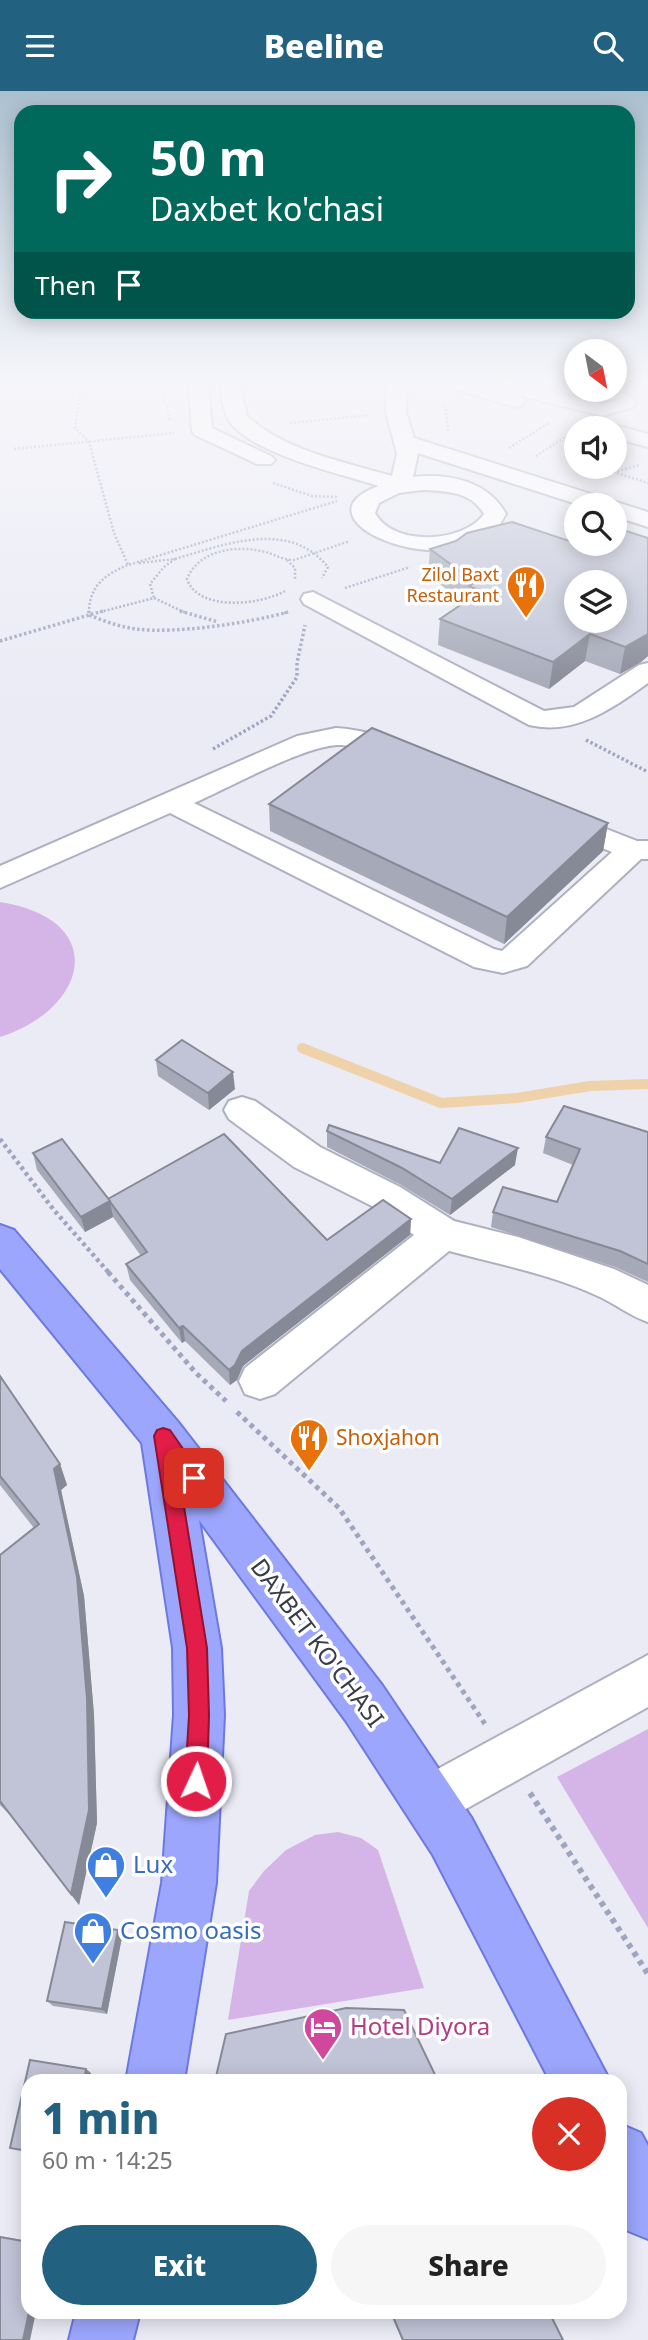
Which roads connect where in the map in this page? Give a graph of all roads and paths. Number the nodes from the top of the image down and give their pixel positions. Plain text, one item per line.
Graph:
1 (102, 488) edge
2 (289, 488) edge
3 (389, 488) edge
4 (464, 488) edge
5 (358, 500) junction
6 (627, 513) edge
7 (648, 520) edge
8 (380, 531) junction
9 (317, 552) junction
10 (175, 559) junction
11 (287, 560) junction
12 (128, 565) junction
13 (350, 586) dead end
14 (154, 598) junction
15 (313, 599) junction
16 (89, 615) junction
17 (218, 622) junction
18 (0, 641) edge
19 (648, 671) edge
20 (555, 722) junction
21 (212, 750) dead end
22 (428, 767) edge
23 (648, 772) edge
24 (172, 803) junction
25 (531, 809) edge
26 (640, 850) edge
27 (0, 878) edge
28 (242, 1110) dead end
29 (0, 1139) edge
30 (443, 1234) junction
31 (0, 1241) edge
32 (648, 1305) edge
33 (260, 1381) dead end
34 (163, 1436) junction
35 (648, 1680) edge
36 (509, 1759) junction
37 (430, 1801) junction
38 (648, 1974) edge
39 (156, 2074) edge
40 (577, 2074) edge
41 (627, 2168) edge
42 (648, 2208) edge
43 (106, 2319) edge
44 (101, 2340) edge

1 - 12 path
2 - 5 path
3 - 5 street
4 - 8 street
5 - 8 street
5 - 12 path
6 - 7 street
8 - 9 path
9 - 10 path
9 - 11 path
9 - 15 path
10 - 12 path
10 - 14 path
11 - 11 path
12 - 16 path
13 - 15 path
14 - 16 path
14 - 17 path
15 - 17 path
15 - 20 street
15 - 21 path
16 - 17 path
16 - 18 path
19 - 20 street
20 - 23 path
22 - 24 street
24 - 26 street
24 - 27 street
25 - 26 street
28 - 30 street
29 - 36 path
30 - 32 street
30 - 33 street
31 - 34 main road, DAXBET KO'CHASI
34 - 37 main road, DAXBET KO'CHASI
34 - 39 main road
35 - 36 street
36 - 37 street
36 - 38 path
37 - 40 main road, DAXBET KO'CHASI
41 - 42 main road
43 - 44 main road

